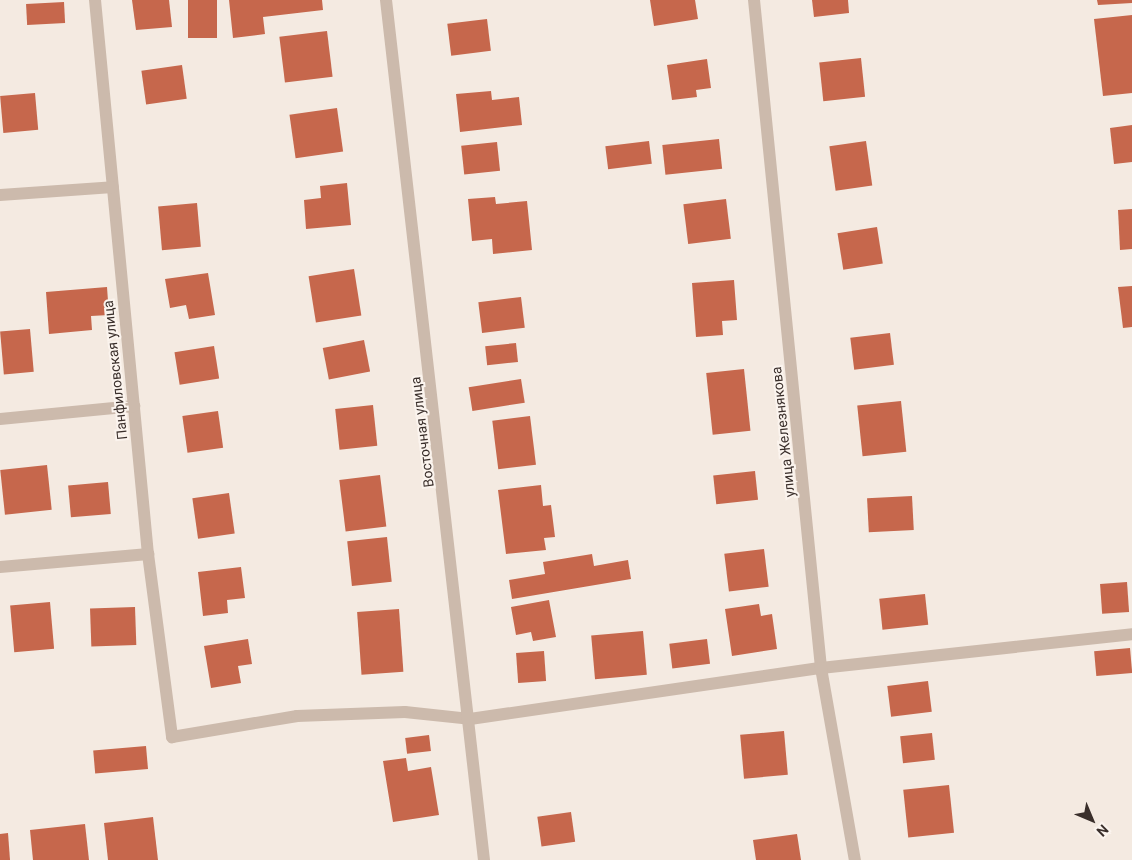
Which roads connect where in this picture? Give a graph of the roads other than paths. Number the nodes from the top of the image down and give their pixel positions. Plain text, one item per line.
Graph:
1 (94, 0) edge
2 (386, 0) edge
3 (754, 0) edge
4 (113, 187) junction
5 (0, 195) edge
6 (134, 406) junction
7 (0, 419) edge
8 (148, 554) junction
9 (0, 567) edge
10 (1132, 634) edge
11 (821, 668) junction
12 (470, 719) junction
13 (484, 860) edge
14 (855, 860) edge

1 - 4 street, Панфиловская улица
2 - 12 street, Восточная улица
3 - 11 street, улица Железнякова
4 - 5 street
4 - 6 street, Панфиловская улица
6 - 7 street
6 - 8 street, Панфиловская улица
8 - 9 street
8 - 12 street, Панфиловская улица
10 - 11 street
11 - 12 street
11 - 14 street, улица Железнякова
12 - 13 street, Восточная улица

